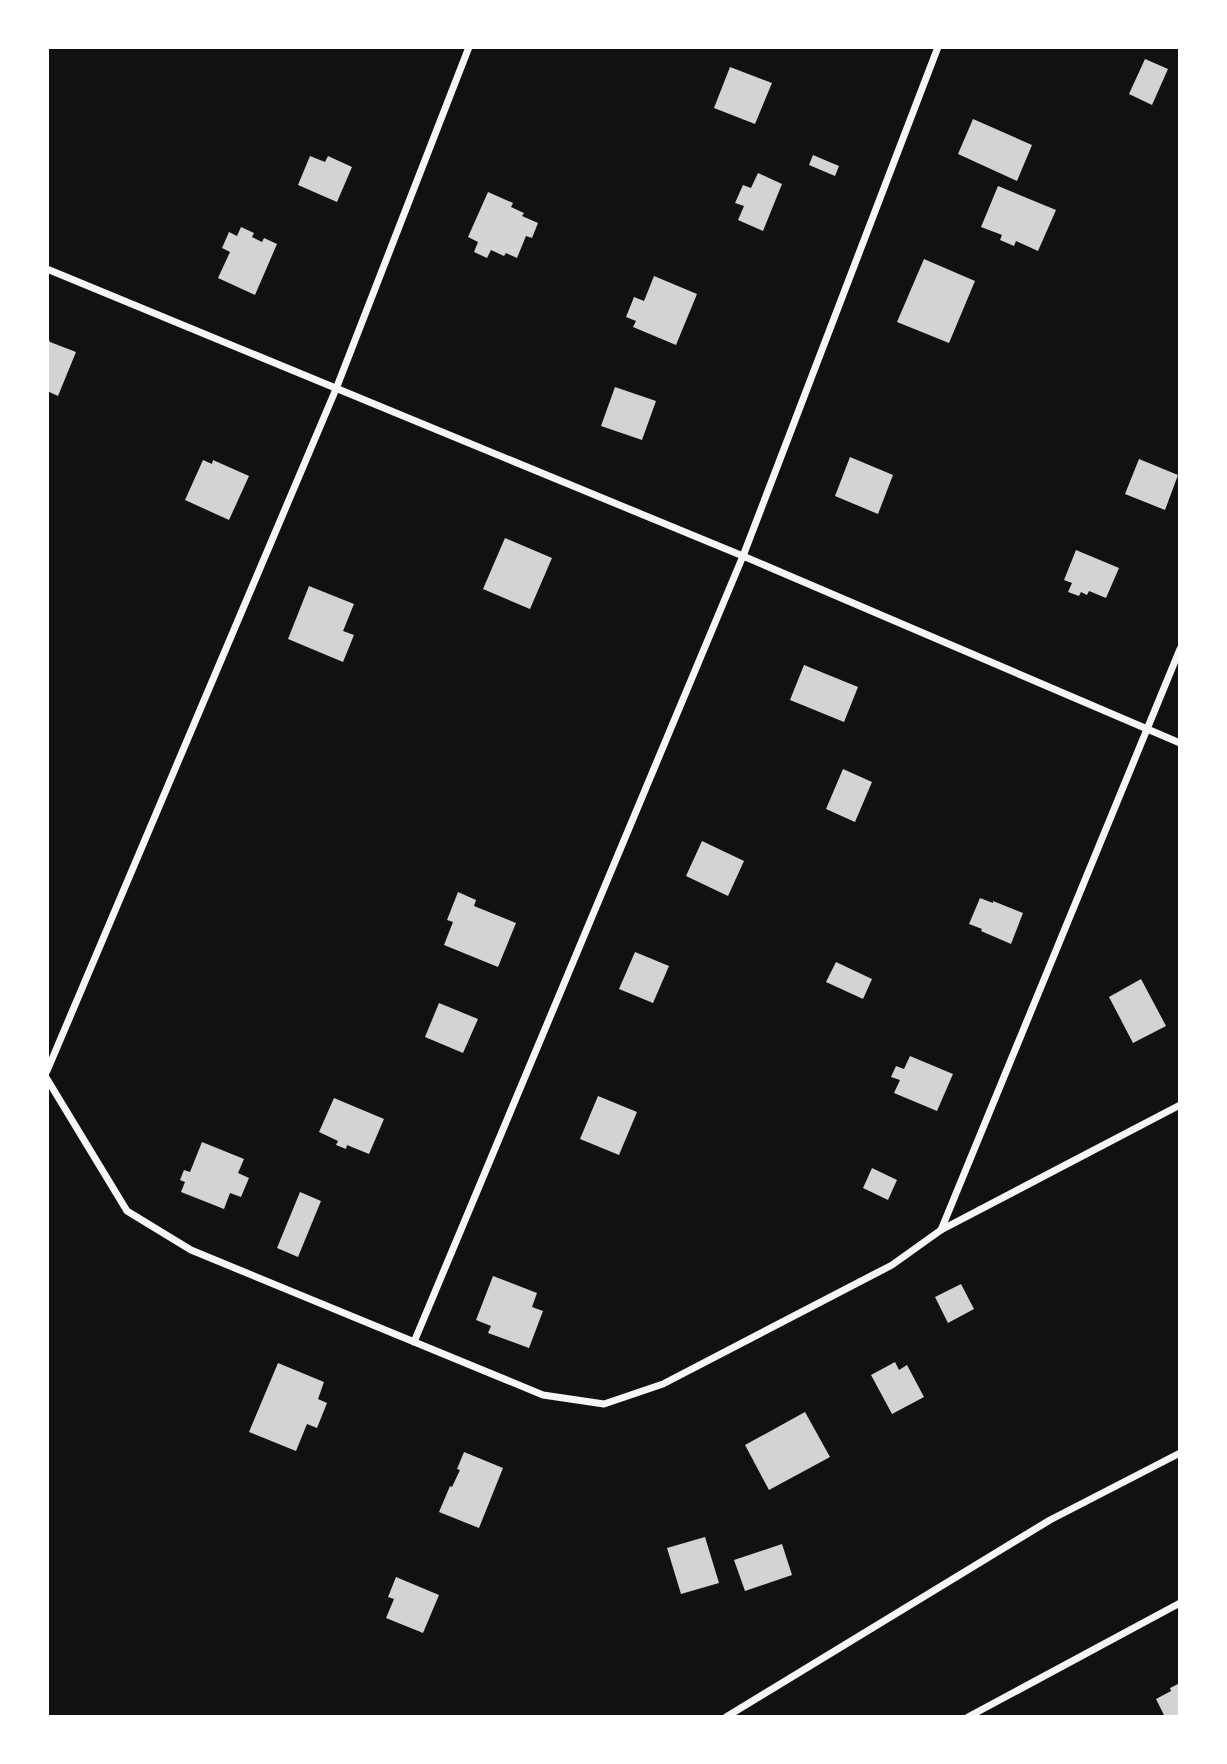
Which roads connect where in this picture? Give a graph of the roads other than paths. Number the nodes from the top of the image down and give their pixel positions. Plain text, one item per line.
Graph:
1 (469, 47) edge
2 (938, 47) edge
3 (47, 269) edge
4 (335, 389) junction
5 (743, 556) junction
6 (1180, 649) edge
7 (1146, 730) junction
8 (1180, 743) edge
9 (47, 1071) edge
10 (47, 1079) edge
11 (1180, 1105) edge
12 (941, 1230) junction
13 (414, 1342) junction
14 (1180, 1453) edge
15 (1180, 1603) edge
16 (726, 1717) edge
17 (968, 1717) edge

1 - 4 street
2 - 5 street
3 - 4 street
4 - 5 street
4 - 9 street
5 - 7 street
5 - 13 street
6 - 7 street
7 - 8 street
7 - 12 street
10 - 13 street
11 - 12 street
12 - 13 street
14 - 16 street
15 - 17 street

